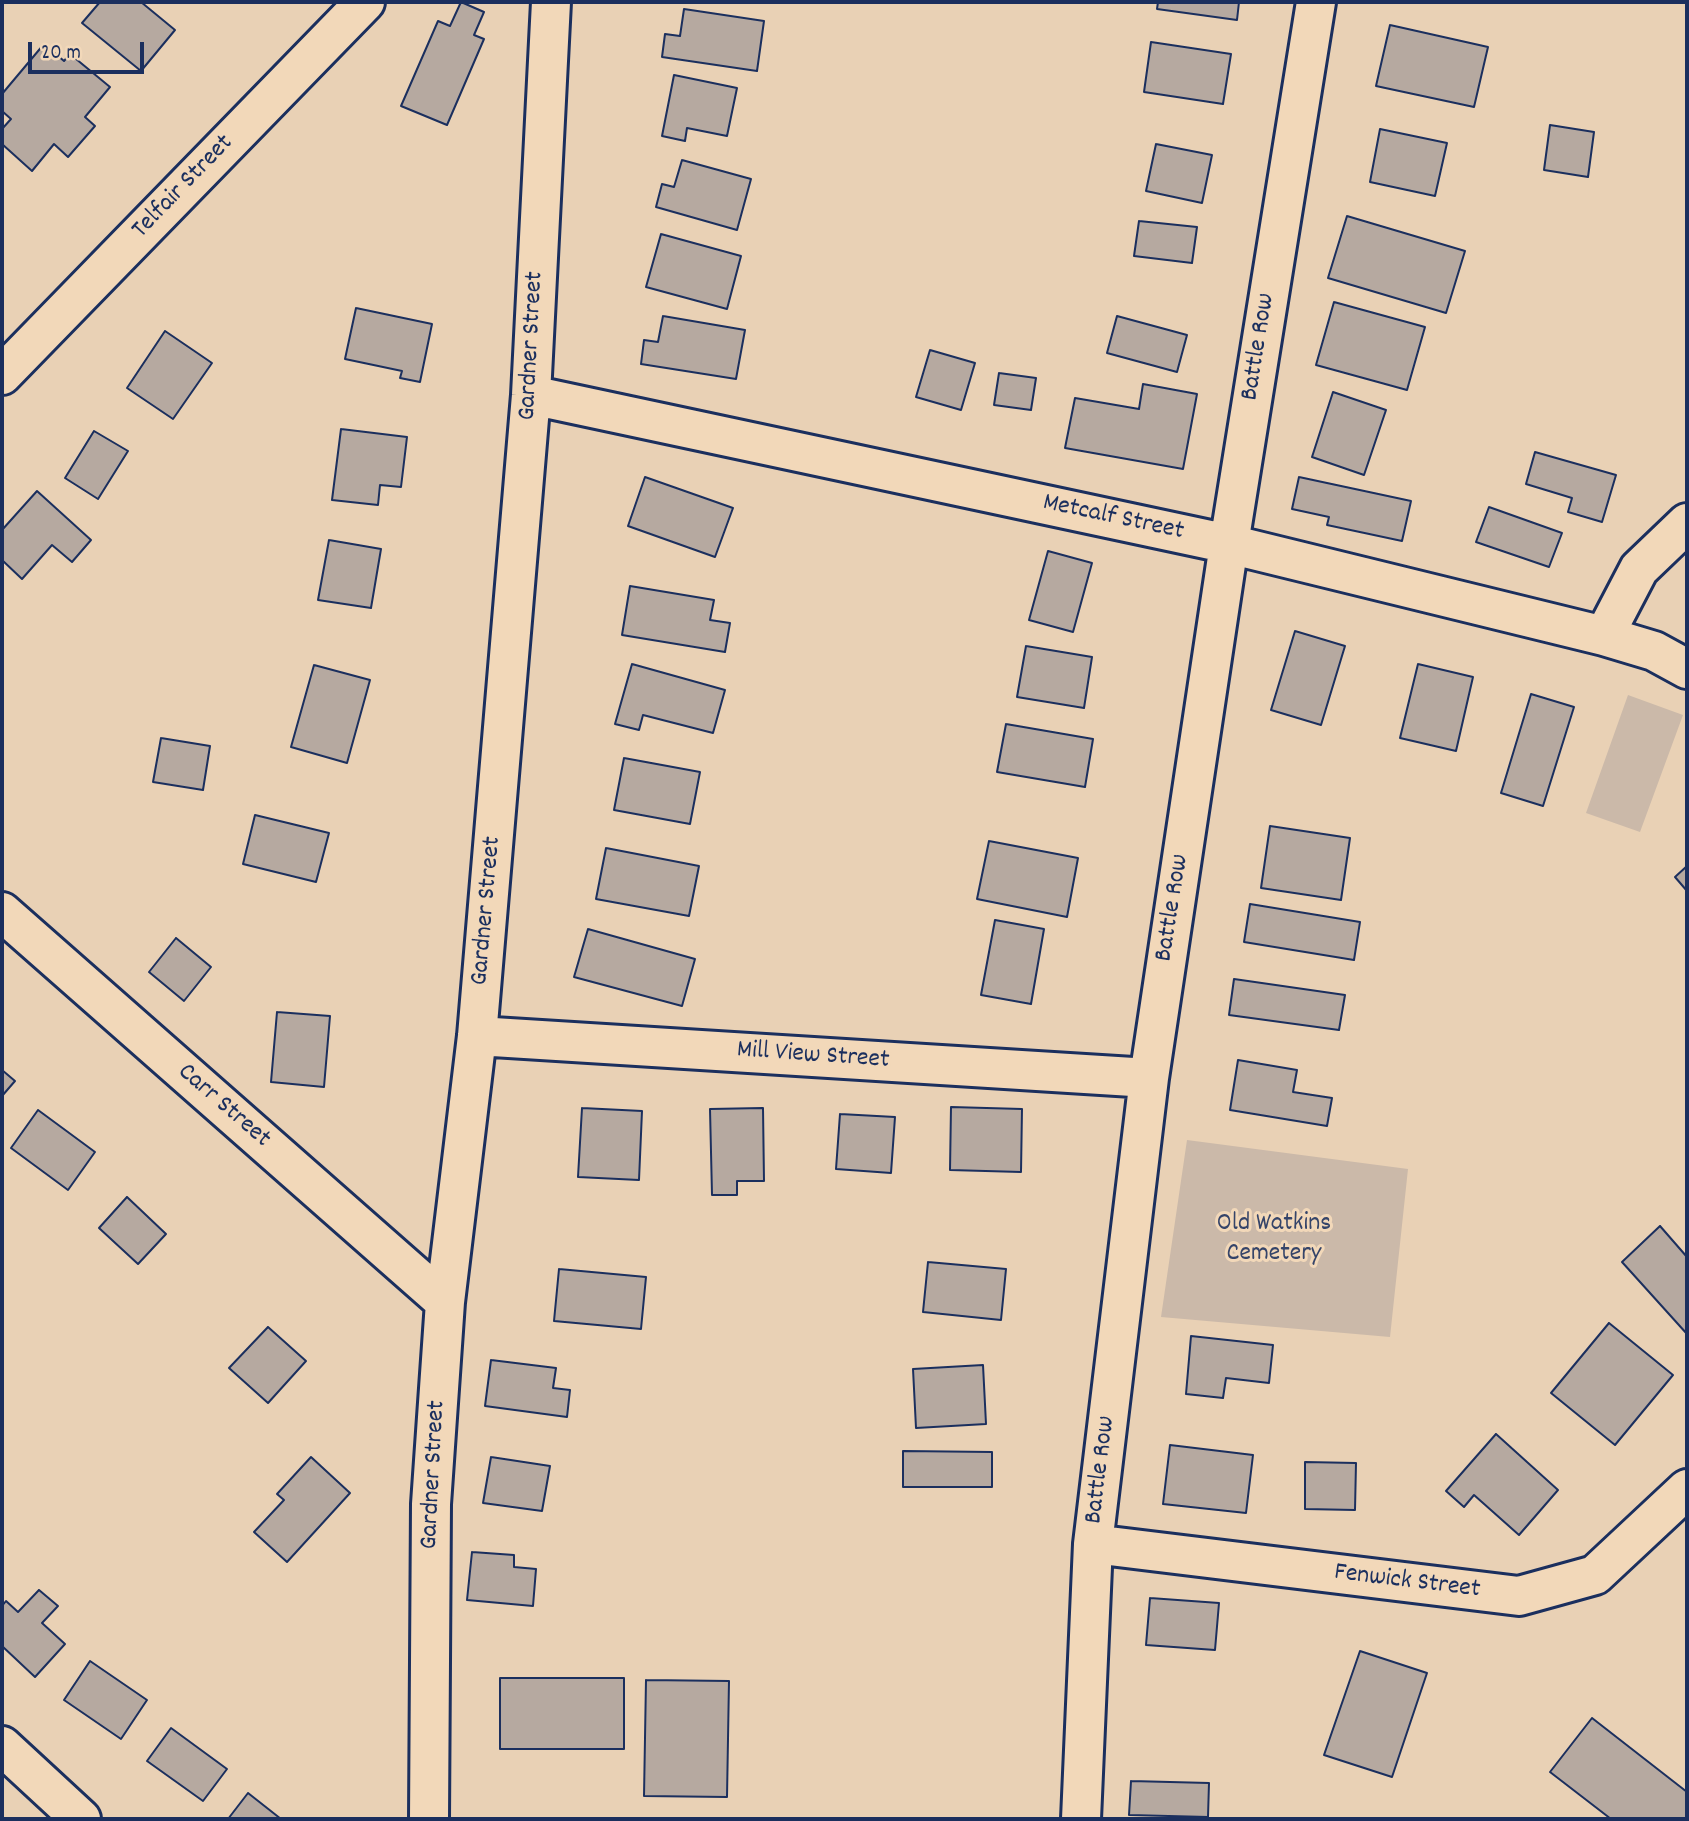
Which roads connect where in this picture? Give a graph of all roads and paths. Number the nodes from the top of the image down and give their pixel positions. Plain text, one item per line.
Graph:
1 (365, 2) edge
2 (551, 2) edge
3 (1316, 2) edge
4 (2, 375) edge
5 (531, 395) junction
6 (1687, 523) edge
7 (1229, 544) junction
8 (1604, 636) junction
9 (1687, 669) edge
10 (2, 912) edge
11 (477, 1036) junction
12 (1149, 1078) junction
13 (444, 1302) junction
14 (1687, 1489) edge
15 (1093, 1544) junction
16 (2, 1746) edge
17 (81, 1819) edge
18 (429, 1819) edge
19 (1081, 1819) edge

1 - 4 street, Telfair Street
2 - 5 street, Gardner Street
3 - 7 street, Battle Row
5 - 7 street, Metcalf Street
5 - 11 street, Gardner Street
6 - 8 street
7 - 8 street, Metcalf Street
7 - 12 street, Battle Row
8 - 9 street, Metcalf Street
10 - 13 street, Carr Street
11 - 12 street, Mill View Street
11 - 13 street, Gardner Street
12 - 15 street, Battle Row
13 - 18 street, Gardner Street
14 - 15 street, Fenwick Street
15 - 19 street, Battle Row
16 - 17 street

